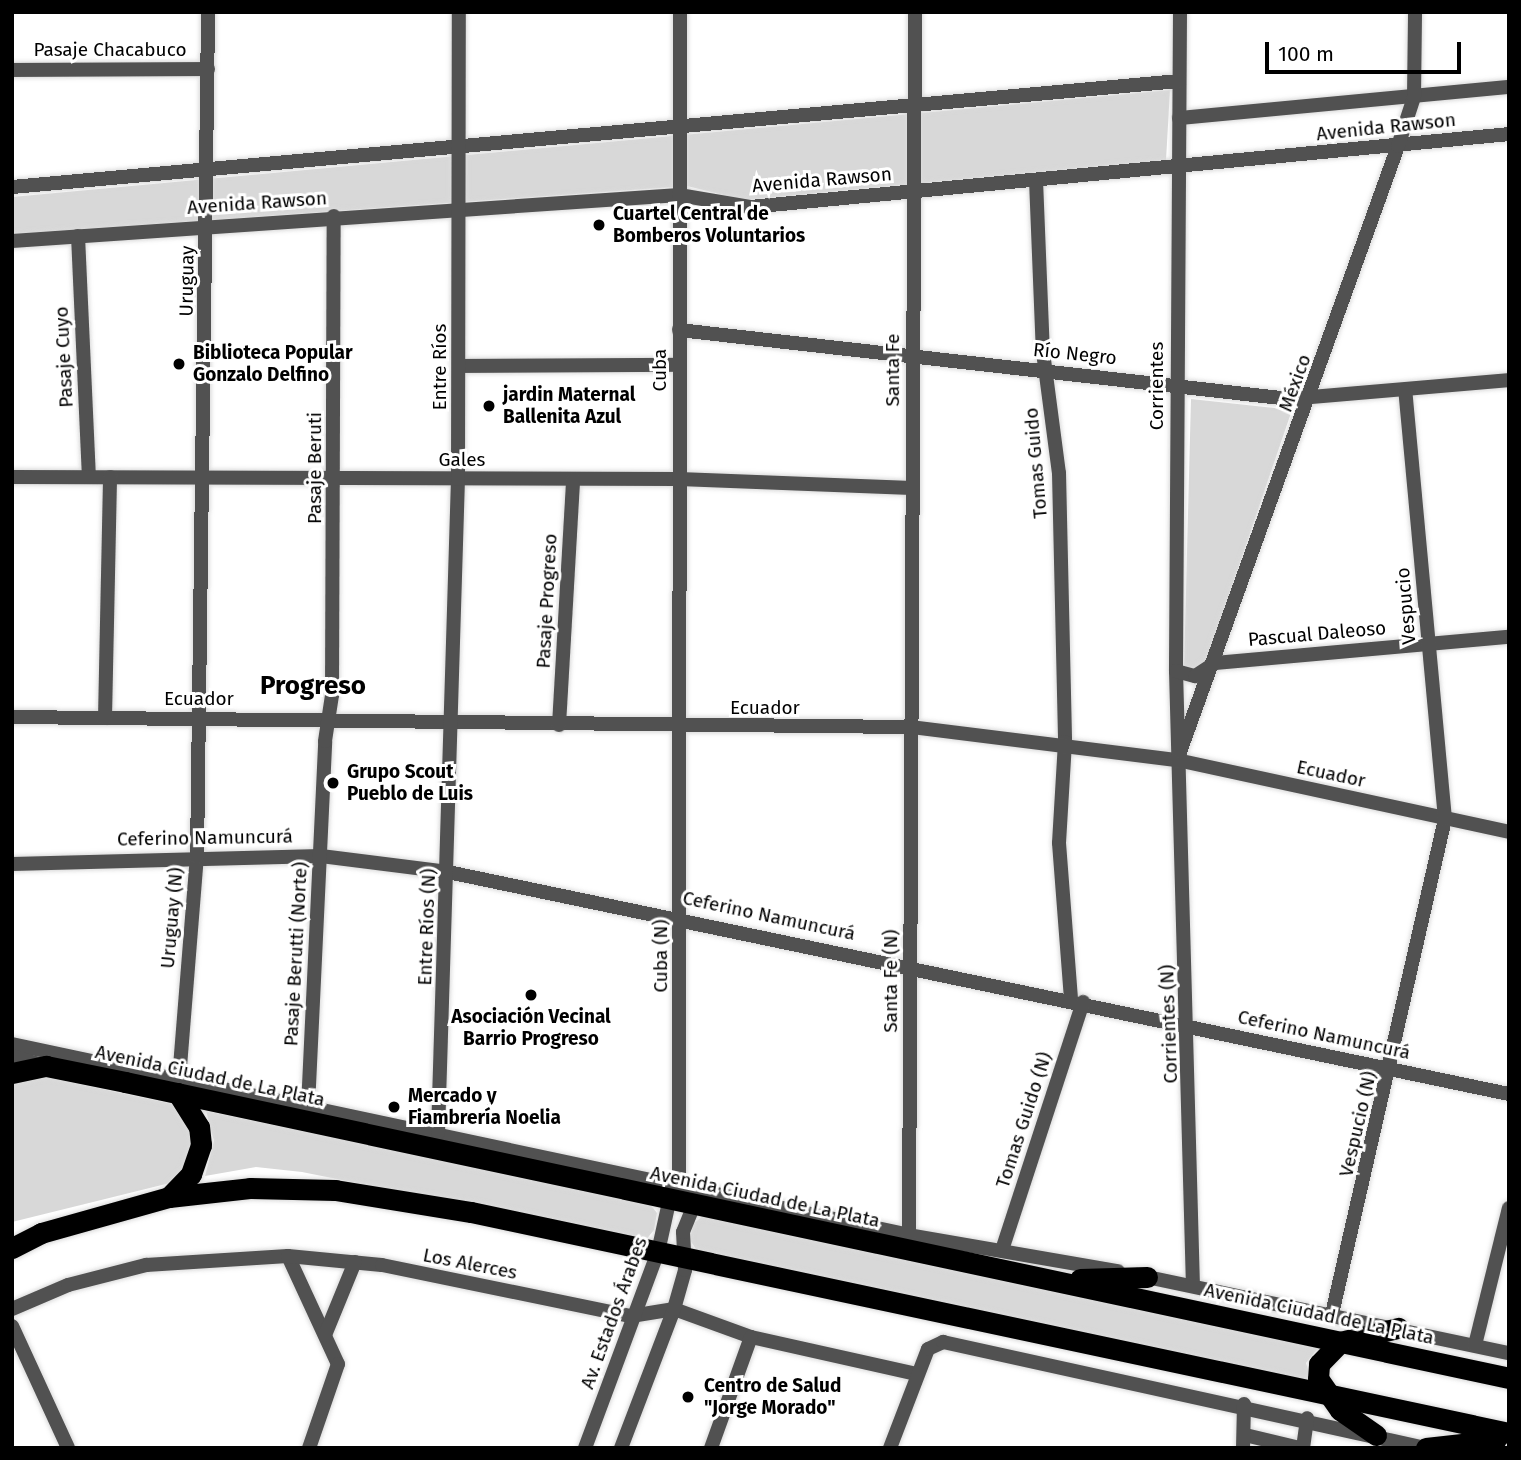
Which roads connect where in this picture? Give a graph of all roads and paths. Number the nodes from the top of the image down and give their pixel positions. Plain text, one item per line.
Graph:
1 (208, 12) edge
2 (459, 12) edge
3 (680, 12) edge
4 (915, 12) edge
5 (1180, 12) edge
6 (1415, 12) edge
7 (208, 69) junction
8 (12, 70) edge
9 (1179, 81) junction
10 (1509, 87) edge
11 (1414, 97) junction
12 (914, 106) junction
13 (1179, 118) junction
14 (680, 126) junction
15 (1509, 134) edge
16 (1398, 146) junction
17 (460, 147) junction
18 (1178, 166) junction
19 (208, 167) junction
20 (1036, 180) junction
21 (12, 187) edge
22 (914, 191) junction
23 (680, 195) junction
24 (460, 209) junction
25 (334, 216) junction
26 (207, 226) junction
27 (78, 236) junction
28 (12, 241) edge
29 (679, 330) junction
30 (913, 356) junction
31 (679, 365) junction
32 (459, 366) junction
33 (1045, 370) junction
34 (1509, 380) edge
35 (1176, 385) junction
36 (1405, 390) junction
37 (1310, 397) junction
38 (12, 477) edge
39 (89, 477) junction
40 (110, 477) junction
41 (204, 478) junction
42 (335, 478) junction
43 (458, 479) junction
44 (573, 479) junction
45 (679, 479) junction
46 (912, 488) junction
47 (1509, 636) edge
48 (1429, 643) junction
49 (1215, 663) junction
50 (1176, 671) junction
51 (12, 717) edge
52 (105, 718) junction
53 (200, 718) junction
54 (328, 719) junction
55 (453, 723) junction
56 (559, 725) junction
57 (680, 727) junction
58 (911, 727) junction
59 (1065, 742) junction
60 (1177, 760) junction
61 (1445, 819) junction
62 (1509, 832) edge
63 (321, 856) junction
64 (197, 857) junction
65 (12, 864) edge
66 (449, 872) junction
67 (681, 917) junction
68 (909, 966) junction
69 (1077, 1001) junction
70 (1190, 1027) junction
71 (12, 1044) edge
72 (12, 1055) edge
73 (65, 1055) junction
74 (46, 1066) junction
75 (1391, 1069) junction
76 (12, 1073) edge
77 (179, 1086) junction
78 (1509, 1094) edge
79 (308, 1107) junction
80 (374, 1121) junction
81 (438, 1133) junction
82 (416, 1142) junction
83 (672, 1192) junction
84 (169, 1197) junction
85 (695, 1205) junction
86 (1509, 1208) edge
87 (12, 1231) edge
88 (41, 1233) junction
89 (909, 1235) junction
90 (12, 1248) edge
91 (1002, 1250) junction
92 (288, 1256) junction
93 (655, 1257) junction
94 (355, 1262) junction
95 (684, 1264) junction
96 (1147, 1277) junction
97 (1043, 1280) junction
98 (1193, 1286) junction
99 (12, 1309) edge
100 (674, 1310) junction
101 (1332, 1314) junction
102 (631, 1316) junction
103 (12, 1325) edge
104 (1398, 1328) junction
105 (325, 1335) junction
106 (751, 1337) junction
107 (1340, 1342) junction
108 (1475, 1345) junction
109 (1509, 1353) edge
110 (12, 1362) edge
111 (29, 1367) junction
112 (916, 1374) junction
113 (1509, 1378) edge
114 (1326, 1393) junction
115 (1244, 1404) junction
116 (1307, 1418) junction
117 (1509, 1433) edge
118 (1376, 1435) junction
119 (1509, 1441) edge
120 (1244, 1442) edge
121 (68, 1448) edge
122 (309, 1448) edge
123 (585, 1448) edge
124 (621, 1448) edge
125 (711, 1448) edge
126 (890, 1448) edge
127 (1302, 1448) edge
128 (1425, 1448) edge

1 - 7 street, Uruguay
2 - 17 street, Entre Ríos
3 - 14 street, Cuba
4 - 12 street, Santa Fe
5 - 9 street, Corrientes
6 - 11 street, México
7 - 8 street, Pasaje Chacabuco
7 - 19 street, Uruguay
9 - 12 street, Avenida Rawson
9 - 13 street, Corrientes
10 - 11 street, Avenida Rawson
11 - 13 street, Avenida Rawson
11 - 16 street, México
12 - 14 street, Avenida Rawson
12 - 22 street, Santa Fe
13 - 18 street, Corrientes
14 - 17 street, Avenida Rawson
14 - 23 street, Cuba
15 - 16 street, Avenida Rawson
16 - 18 street, Avenida Rawson
16 - 37 street, México
17 - 19 street, Avenida Rawson
17 - 24 street, Entre Ríos
18 - 20 street, Avenida Rawson
18 - 35 street, Corrientes
19 - 21 street, Avenida Rawson
19 - 26 street, Uruguay
20 - 22 street, Avenida Rawson
20 - 33 street, Tomas Guido
22 - 23 street, Avenida Rawson
22 - 30 street, Santa Fe
23 - 24 street, Avenida Rawson
23 - 29 street, Cuba
24 - 25 street, Avenida Rawson
24 - 32 street, Entre Ríos
25 - 26 street, Avenida Rawson
25 - 42 street, Pasaje Beruti
26 - 27 street, Avenida Rawson
26 - 41 street, Uruguay
27 - 28 street, Avenida Rawson
27 - 39 street, Pasaje Cuyo
29 - 30 street, Río Negro
29 - 31 street, Cuba
30 - 33 street, Río Negro
30 - 46 street, Santa Fe
31 - 32 street
31 - 45 street, Cuba
32 - 43 street, Entre Ríos
33 - 35 street, Río Negro
33 - 59 street, Tomas Guido
34 - 36 street, Río Negro
35 - 37 street, Río Negro
35 - 50 street, Corrientes
36 - 37 street, Río Negro
36 - 48 street, Vespucio
37 - 49 street, México
38 - 39 street, Gales
39 - 40 street, Gales
40 - 41 street, Gales
40 - 52 street
41 - 42 street, Gales
41 - 53 street, Uruguay
42 - 43 street, Gales
42 - 54 street, Pasaje Beruti
43 - 44 street, Gales
43 - 55 street, Entre Ríos
44 - 45 street, Gales
44 - 56 street, Pasaje Progreso
45 - 46 street, Gales
45 - 57 street, Cuba
46 - 58 street, Santa Fe
47 - 48 street, Pascual Daleoso
48 - 49 street, Pascual Daleoso
48 - 61 street, Vespucio
49 - 50 street, Pascual Daleoso
49 - 60 street, México
50 - 60 street, Corrientes
51 - 52 street, Ecuador
52 - 53 street, Ecuador
53 - 54 street, Ecuador
53 - 64 street, Uruguay (N)
54 - 55 street, Ecuador
54 - 63 street, Pasaje Berutti (Norte)
55 - 56 street, Ecuador
55 - 66 street, Entre Ríos (N)
56 - 57 street, Ecuador
57 - 58 street, Ecuador
57 - 67 street, Cuba (N)
58 - 59 street, Ecuador
58 - 68 street, Santa Fe (N)
59 - 60 street, Ecuador
59 - 69 street, Tomas Guido (N)
60 - 61 street, Ecuador
60 - 70 street, Corrientes (N)
61 - 62 street, Ecuador
61 - 75 street, Vespucio (N)
63 - 64 street, Ceferino Namuncurá
63 - 66 street, Ceferino Namuncurá
63 - 79 street, Pasaje Berutti (Norte)
64 - 65 street, Ceferino Namuncurá
64 - 77 street, Uruguay (N)
66 - 67 street, Ceferino Namuncurá
66 - 81 street, Entre Ríos (N)
67 - 68 street, Ceferino Namuncurá
67 - 83 street, Cuba (N)
68 - 69 street, Ceferino Namuncurá
68 - 89 street, Santa Fe (N)
69 - 70 street, Ceferino Namuncurá
69 - 91 street, Tomas Guido (N)
70 - 75 street, Ceferino Namuncurá
70 - 98 street, Corrientes (N)
71 - 73 street, Avenida Ciudad de La Plata
72 - 73 street
72 - 74 street, Avenida Ciudad de La Plata
73 - 77 street, Avenida Ciudad de La Plata
74 - 76 highway
74 - 77 highway, Avenida Ciudad de La Plata
75 - 78 street, Ceferino Namuncurá
75 - 101 street, Vespucio (N)
77 - 79 street, Avenida Ciudad de La Plata
77 - 82 highway, Avenida Ciudad de La Plata
77 - 84 highway
79 - 80 street, Avenida Ciudad de La Plata
80 - 81 street, Avenida Ciudad de La Plata
80 - 82 highway
81 - 82 highway
81 - 83 street, Avenida Ciudad de La Plata
82 - 83 highway, Avenida Ciudad de La Plata
83 - 85 highway, Avenida Ciudad de La Plata
83 - 89 street, Avenida Ciudad de La Plata
83 - 93 street, Av. Estados Árabes
84 - 88 highway
84 - 93 highway
85 - 95 street
85 - 97 highway, Avenida Ciudad de La Plata
86 - 108 street
87 - 88 highway
88 - 90 highway
89 - 91 street, Avenida Ciudad de La Plata
91 - 96 street, Avenida Ciudad de La Plata
92 - 94 street, Los Alerces
92 - 99 street, Los Alerces
92 - 105 street
93 - 95 highway
93 - 102 street, Av. Estados Árabes
94 - 102 street, Los Alerces
94 - 105 street
95 - 100 street
95 - 114 highway
96 - 97 highway
96 - 98 street, Avenida Ciudad de La Plata
97 - 107 highway, Avenida Ciudad de La Plata
98 - 101 street, Avenida Ciudad de La Plata
100 - 102 street, Los Alerces
100 - 106 street, Los Alerces
100 - 124 street
101 - 104 street, Avenida Ciudad de La Plata
102 - 123 street, Av. Estados Árabes
103 - 111 street
104 - 107 highway
104 - 108 street, Avenida Ciudad de La Plata
105 - 122 street
106 - 112 street, Los Alerces
106 - 125 street
107 - 113 highway, Avenida Ciudad de La Plata
107 - 114 highway
108 - 109 street, Avenida Ciudad de La Plata
110 - 111 street
111 - 121 street
112 - 115 street
112 - 126 street
114 - 117 highway
114 - 118 highway
115 - 116 street
115 - 120 street
116 - 118 street
116 - 127 street
118 - 128 street
119 - 128 highway
120 - 127 street

